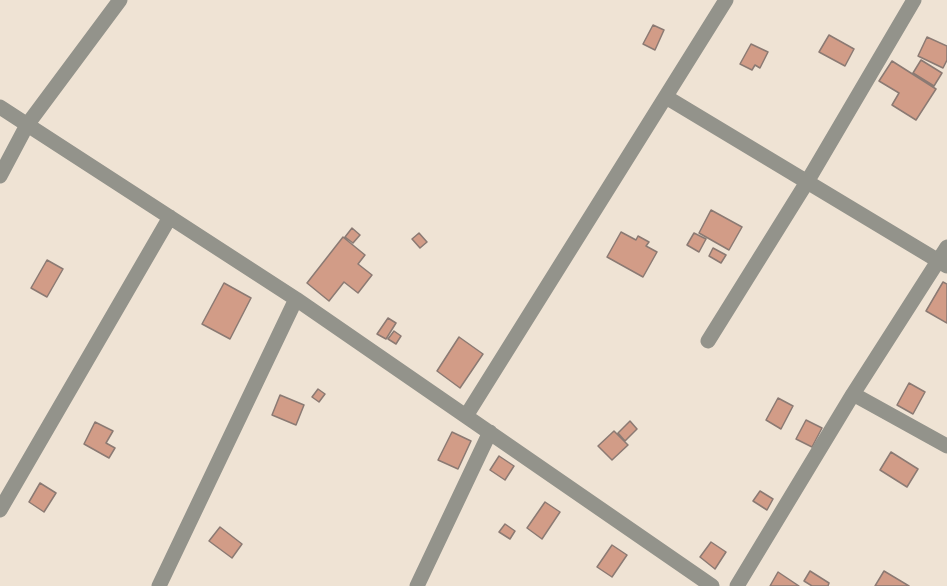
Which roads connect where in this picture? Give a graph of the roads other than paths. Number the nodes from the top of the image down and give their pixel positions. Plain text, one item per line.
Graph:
1 (120, 0) edge
2 (726, 0) edge
3 (914, 0) edge
4 (666, 97) junction
5 (0, 107) edge
6 (27, 125) junction
7 (0, 176) edge
8 (807, 182) junction
9 (170, 217) junction
10 (947, 247) edge
11 (943, 263) edge
12 (296, 298) junction
13 (708, 341) dead end
14 (853, 393) junction
15 (466, 416) junction
16 (490, 432) junction
17 (947, 446) edge
18 (0, 510) edge
19 (159, 586) edge
20 (417, 586) edge
21 (712, 586) edge
22 (737, 586) edge

1 - 6 street
2 - 4 street
3 - 8 street
4 - 8 street
4 - 15 street
5 - 6 street
6 - 7 street
6 - 9 street
8 - 11 street
8 - 13 street
9 - 12 street
9 - 18 street
10 - 11 street
11 - 14 street
12 - 15 street
12 - 19 street
14 - 17 street
14 - 22 street
15 - 16 street
16 - 20 street
16 - 21 street

